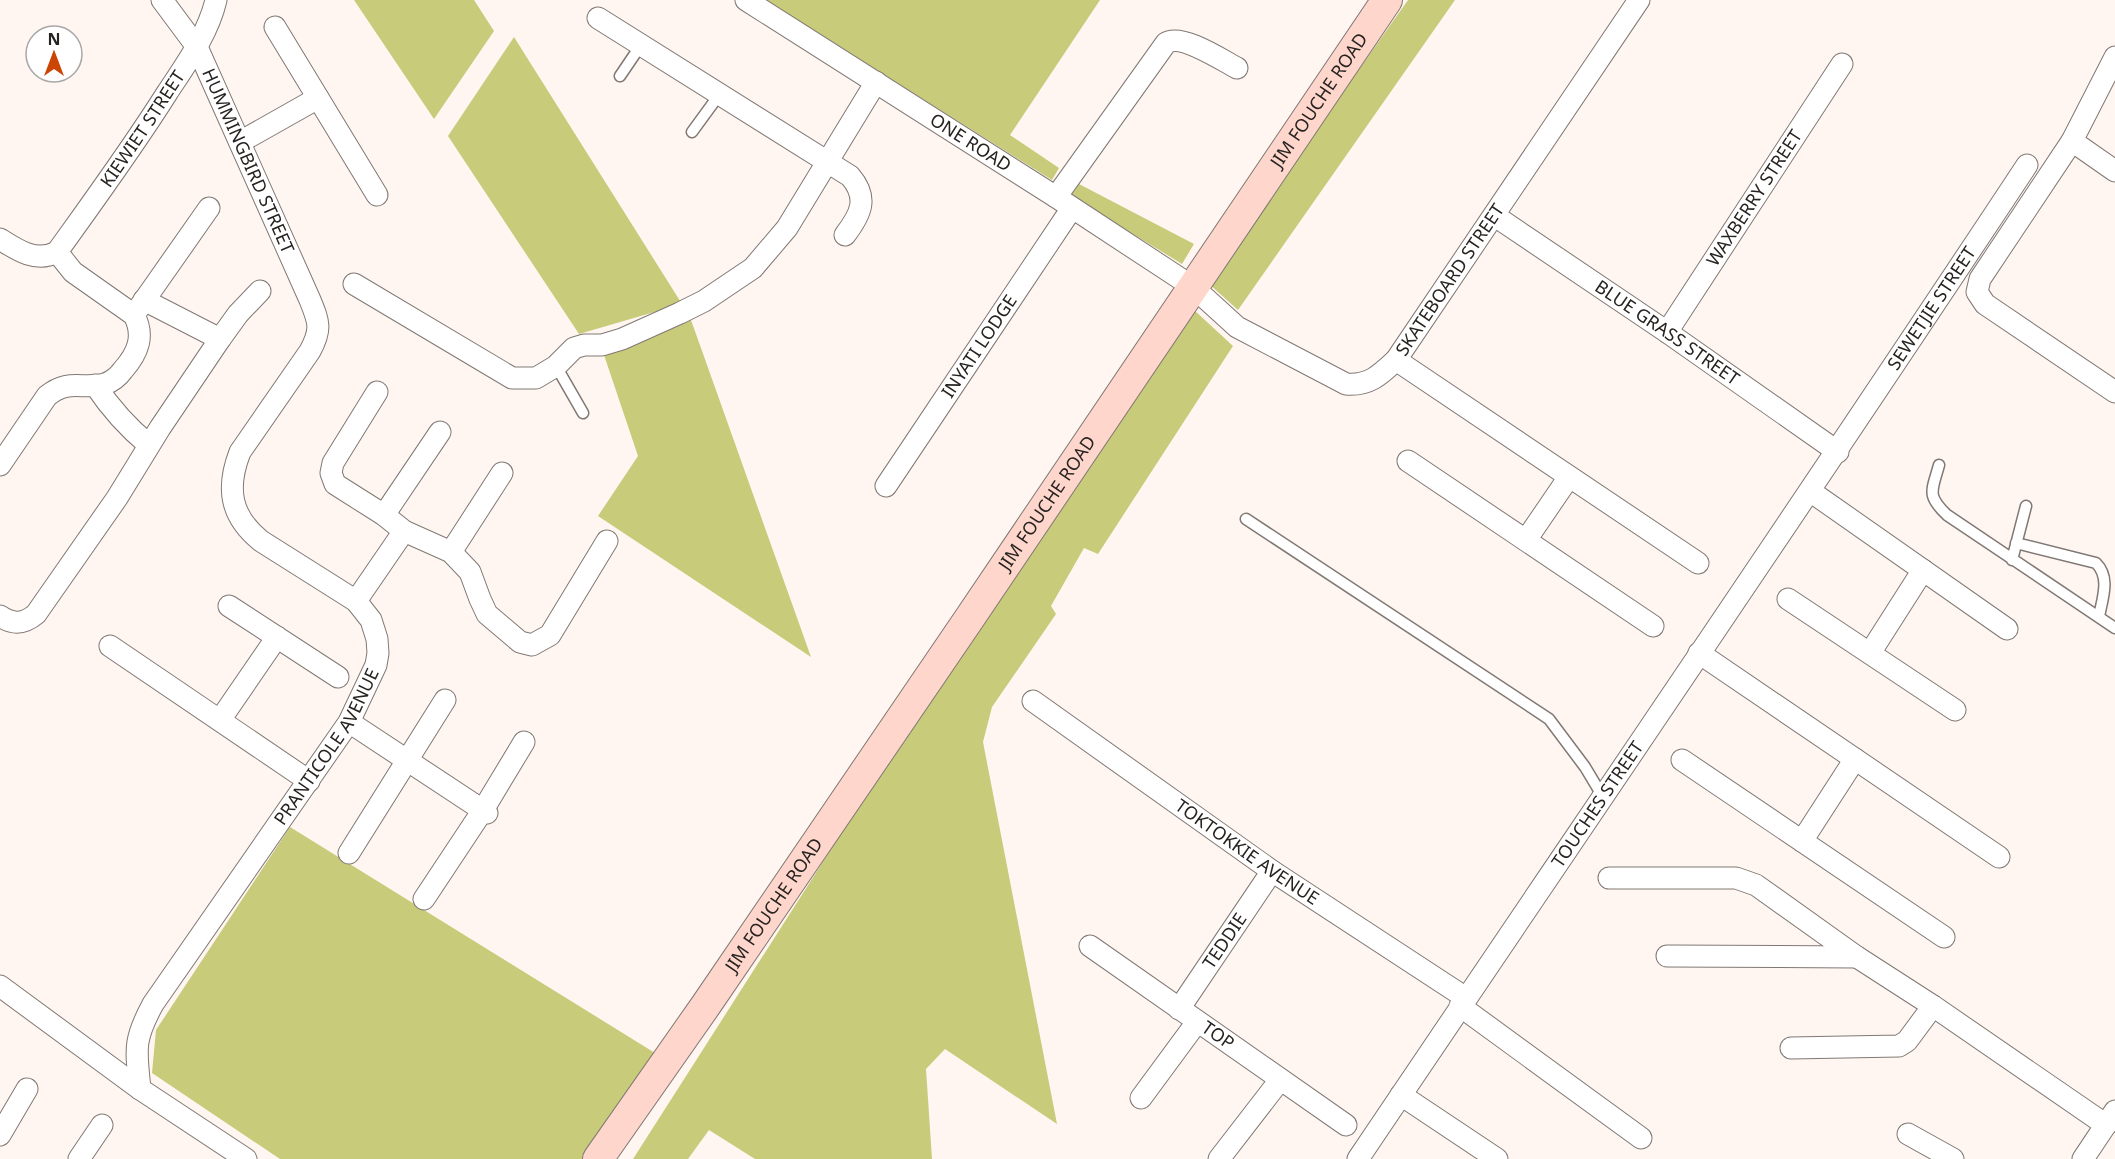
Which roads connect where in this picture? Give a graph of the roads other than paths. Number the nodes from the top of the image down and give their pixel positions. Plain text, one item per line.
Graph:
1 (162, 0) edge
2 (216, 0) edge
3 (746, 0) edge
4 (1387, 0) edge
5 (1639, 0) edge
6 (598, 18) dead end
7 (275, 27) dead end
8 (641, 45) junction
9 (197, 47) junction
10 (2115, 57) edge
11 (1842, 64) dead end
12 (1238, 68) dead end
13 (620, 76) dead end
14 (876, 82) junction
15 (719, 95) junction
16 (318, 98) junction
17 (692, 132) dead end
18 (2072, 141) junction
19 (240, 142) junction
20 (827, 163) junction
21 (2027, 165) dead end
22 (2115, 171) edge
23 (377, 195) dead end
24 (1064, 202) junction
25 (209, 208) dead end
26 (1495, 216) junction
27 (845, 235) dead end
28 (0, 239) edge
29 (57, 252) junction
30 (354, 284) dead end
31 (1193, 287) junction
32 (260, 291) dead end
33 (139, 308) junction
34 (319, 328) joint
35 (1667, 332) junction
36 (220, 339) junction
37 (1396, 360) junction
38 (556, 366) junction
39 (95, 386) junction
40 (377, 392) dead end
41 (2115, 392) edge
42 (583, 413) dead end
43 (440, 432) dead end
44 (149, 446) junction
45 (1838, 452) junction
46 (1408, 461) dead end
47 (0, 465) edge
48 (1939, 465) dead end
49 (502, 472) dead end
50 (1569, 477) junction
51 (886, 486) dead end
52 (1810, 491) junction
53 (2026, 506) dead end
54 (384, 515) junction
55 (1246, 519) dead end
56 (404, 531) junction
57 (1526, 540) junction
58 (607, 541) dead end
59 (2016, 543) junction
60 (451, 552) junction
61 (2012, 560) junction
62 (1698, 563) dead end
63 (1923, 570) junction
64 (1788, 599) dead end
65 (356, 601) junction
66 (229, 606) dead end
67 (0, 616) edge
68 (2099, 617) junction
69 (1653, 626) dead end
70 (2115, 628) edge
71 (2007, 629) dead end
72 (277, 637) junction
73 (110, 646) dead end
74 (1699, 653) junction
75 (1870, 653) junction
76 (338, 677) dead end
77 (445, 700) dead end
78 (1033, 701) dead end
79 (1955, 710) dead end
80 (220, 720) junction
81 (349, 722) junction
82 (524, 742) dead end
83 (1855, 759) junction
84 (406, 760) junction
85 (1682, 760) dead end
86 (309, 781) junction
87 (1603, 797) junction
88 (485, 812) junction
89 (1802, 841) junction
90 (349, 852) dead end
91 (1999, 857) dead end
92 (1272, 871) junction
93 (1609, 878) dead end
94 (424, 899) dead end
95 (1944, 937) dead end
96 (1090, 946) dead end
97 (1667, 956) dead end
98 (1857, 957) junction
99 (0, 986) edge
100 (1463, 1002) junction
101 (706, 1005) junction
102 (1933, 1006) junction
103 (1179, 1009) junction
104 (1197, 1022) junction
105 (1791, 1048) dead end
106 (1280, 1080) junction
107 (27, 1089) dead end
108 (140, 1089) junction
109 (1401, 1095) junction
110 (1141, 1098) dead end
111 (2110, 1118) edge
112 (102, 1125) dead end
113 (1346, 1125) dead end
114 (1908, 1134) dead end
115 (0, 1135) edge
116 (1641, 1138) dead end
117 (220, 1152) edge
118 (2086, 1158) edge
119 (79, 1159) edge
120 (246, 1159) edge
121 (598, 1159) edge
122 (614, 1159) edge
123 (1219, 1159) edge
124 (1358, 1159) edge
125 (1497, 1159) edge
126 (1953, 1159) edge

1 - 9 street, HUMMINGBIRD STREET
2 - 9 street, KIEWIET STREET
3 - 14 street, ONE ROAD
4 - 31 street, JIM FOUCHE ROAD
5 - 26 street, SKATEBOARD STREET
6 - 8 street
7 - 16 street
8 - 13 lane
8 - 15 street
9 - 19 street, HUMMINGBIRD STREET
9 - 29 street, KIEWIET STREET
10 - 18 street
11 - 35 street, WAXBERRY STREET
12 - 24 street, INYATI LODGE
14 - 20 street
14 - 24 street, ONE ROAD
15 - 17 lane
15 - 20 street
16 - 19 street
16 - 23 street
18 - 22 street
18 - 41 street
19 - 34 street, HUMMINGBIRD STREET
20 - 27 street
20 - 38 street
21 - 45 street, SEWETJIE STREET
24 - 31 street, ONE ROAD
24 - 51 street, INYATI LODGE
25 - 33 street
26 - 35 street, BLUE GRASS STREET
26 - 37 street, SKATEBOARD STREET
28 - 29 street
29 - 33 street
30 - 38 street
31 - 37 street, SKATEBOARD STREET
31 - 101 street, JIM FOUCHE ROAD
32 - 36 street
33 - 36 street
33 - 39 street
34 - 65 street, PRANTICOLE AVENUE
35 - 45 street, BLUE GRASS STREET
36 - 44 street
37 - 50 street
38 - 42 lane
39 - 44 street
39 - 47 street
40 - 54 street
43 - 54 street
44 - 67 street
45 - 52 street, TOUCHES STREET
46 - 57 street
48 - 61 lane
49 - 60 street
50 - 57 street
50 - 62 street
52 - 63 street
52 - 74 street, TOUCHES STREET
53 - 59 lane
54 - 56 street
55 - 87 lane
56 - 60 street
56 - 65 street
57 - 69 street
58 - 60 street
59 - 61 lane
59 - 68 lane
61 - 68 lane
63 - 71 street
63 - 75 street
64 - 75 street
65 - 81 street, PRANTICOLE AVENUE
66 - 72 street
68 - 70 lane
72 - 76 street
72 - 80 street
73 - 80 street
74 - 83 street
74 - 87 street, TOUCHES STREET
75 - 79 street
77 - 84 street
78 - 92 street, TOKTOKKIE AVENUE
80 - 86 street
81 - 84 street
81 - 86 street, PRANTICOLE AVENUE
82 - 88 street
83 - 89 street
83 - 91 street
84 - 88 street
84 - 90 street
85 - 89 street
86 - 108 street, PRANTICOLE AVENUE
87 - 100 street, TOUCHES STREET
88 - 94 street
89 - 95 street
92 - 100 street, TOKTOKKIE AVENUE
92 - 103 street, TEDDIE
93 - 98 street
96 - 103 street, TOP
97 - 98 street
98 - 102 street
99 - 108 street
100 - 109 street, TOUCHES STREET
100 - 116 street, TOKTOKKIE AVENUE
101 - 121 street, JIM FOUCHE ROAD
101 - 122 street, JIM FOUCHE ROAD
102 - 105 street
102 - 111 street
103 - 104 street, TOP
104 - 106 street, TOP
104 - 110 street
106 - 113 street, TOP
106 - 123 street
107 - 115 street
108 - 117 street
109 - 124 street, TOUCHES STREET
109 - 125 street
111 - 118 street
112 - 119 street
114 - 126 street
117 - 120 street

